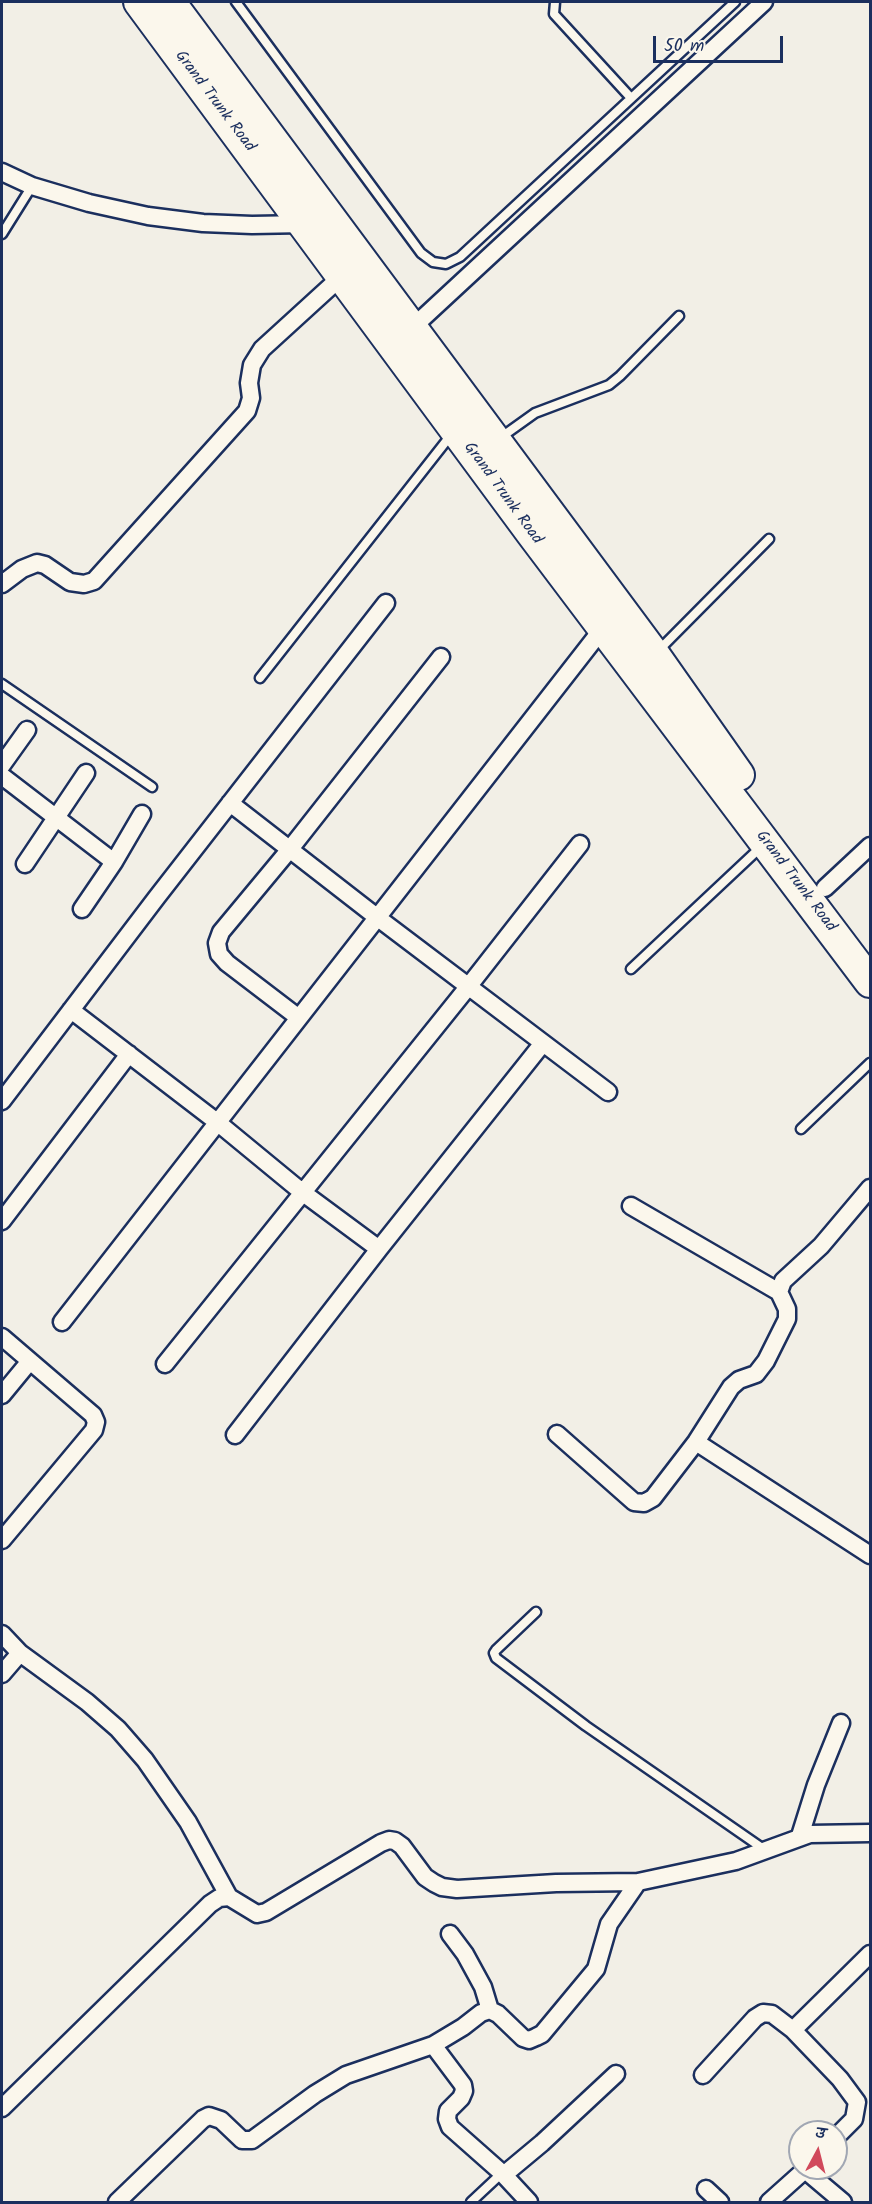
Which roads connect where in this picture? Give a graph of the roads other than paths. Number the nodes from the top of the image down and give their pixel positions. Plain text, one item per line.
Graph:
1 (139, 2) edge
2 (170, 2) edge
3 (236, 2) edge
4 (555, 2) edge
5 (735, 2) edge
6 (764, 2) edge
7 (632, 98) junction
8 (2, 172) edge
9 (32, 186) junction
10 (295, 190) junction
11 (304, 224) junction
12 (2, 234) edge
13 (342, 276) junction
14 (679, 316) dead end
15 (412, 328) junction
16 (455, 429) junction
17 (495, 441) junction
18 (769, 539) dead end
19 (2, 583) edge
20 (386, 603) dead end
21 (603, 628) junction
22 (654, 654) junction
23 (441, 657) dead end
24 (260, 678) dead end
25 (2, 684) edge
26 (27, 730) dead end
27 (2, 765) edge
28 (86, 773) dead end
29 (2, 776) edge
30 (152, 787) dead end
31 (230, 803) junction
32 (142, 814) dead end
33 (55, 817) junction
34 (765, 843) junction
35 (580, 844) dead end
36 (870, 846) edge
37 (290, 849) junction
38 (114, 862) junction
39 (25, 864) dead end
40 (825, 888) junction
41 (81, 909) dead end
42 (378, 918) junction
43 (870, 948) edge
44 (631, 969) dead end
45 (870, 982) edge
46 (468, 987) junction
47 (71, 1010) junction
48 (299, 1018) junction
49 (543, 1043) junction
50 (129, 1054) junction
51 (870, 1063) edge
52 (608, 1092) dead end
53 (2, 1101) edge
54 (217, 1122) junction
55 (801, 1129) dead end
56 (870, 1188) edge
57 (302, 1192) junction
58 (631, 1206) dead end
59 (2, 1221) edge
60 (379, 1249) junction
61 (779, 1292) junction
62 (62, 1322) dead end
63 (2, 1337) edge
64 (30, 1361) junction
65 (165, 1364) dead end
66 (2, 1395) edge
67 (557, 1434) dead end
68 (235, 1435) dead end
69 (696, 1442) junction
70 (2, 1540) edge
71 (870, 1555) edge
72 (536, 1612) dead end
73 (2, 1634) edge
74 (20, 1653) junction
75 (2, 1674) edge
76 (841, 1723) dead end
77 (870, 1833) edge
78 (800, 1836) junction
79 (765, 1851) junction
80 (638, 1882) junction
81 (229, 1897) junction
82 (450, 1934) dead end
83 (870, 1954) edge
84 (490, 2010) junction
85 (793, 2030) junction
86 (433, 2045) junction
87 (616, 2074) dead end
88 (703, 2075) dead end
89 (2, 2108) edge
90 (848, 2125) edge
91 (502, 2174) junction
92 (794, 2180) edge
93 (818, 2180) edge
94 (706, 2189) dead end
95 (117, 2202) edge
96 (471, 2202) edge
97 (529, 2202) edge
98 (720, 2202) edge
99 (770, 2202) edge
100 (843, 2202) edge

1 - 10 highway, Grand Trunk Road
2 - 10 highway, Grand Trunk Road
3 - 7 lane
4 - 7 lane
5 - 7 lane
6 - 15 street
8 - 9 street
9 - 11 street
9 - 12 lane
10 - 11 highway, Grand Trunk Road
10 - 15 highway, Grand Trunk Road
11 - 13 highway, Grand Trunk Road
13 - 16 highway, Grand Trunk Road
13 - 19 street
14 - 17 lane
15 - 17 highway, Grand Trunk Road
16 - 21 highway, Grand Trunk Road
16 - 24 lane
17 - 22 highway, Grand Trunk Road
18 - 22 lane
20 - 31 street
21 - 34 highway, Grand Trunk Road
21 - 42 street
22 - 40 highway, Grand Trunk Road
23 - 37 street
25 - 30 lane
26 - 27 street
28 - 33 street
29 - 33 street
31 - 37 street
31 - 47 street
32 - 38 street
33 - 38 street
33 - 39 street
34 - 44 lane
34 - 45 highway, Grand Trunk Road
35 - 46 street
36 - 40 street
37 - 42 street
37 - 48 street
38 - 41 street
40 - 43 highway, Grand Trunk Road
42 - 46 street
42 - 48 street
46 - 49 street
46 - 57 street
47 - 50 street
47 - 53 street
48 - 54 street
49 - 52 street
49 - 60 street
50 - 54 street
50 - 59 street
51 - 55 lane
54 - 57 street
54 - 62 street
56 - 61 street
57 - 60 street
57 - 65 street
58 - 61 street
60 - 68 street
61 - 69 street
63 - 64 street
64 - 66 street
64 - 70 street
67 - 69 street
69 - 71 street
72 - 79 lane
73 - 74 street
74 - 75 street
74 - 81 street
76 - 78 street
77 - 78 street
78 - 79 street
79 - 80 street
80 - 81 street
80 - 84 street
81 - 89 street
82 - 84 street
83 - 85 street
84 - 86 street
85 - 88 street
85 - 90 street
86 - 91 street
86 - 95 street
87 - 91 street
91 - 96 lane
91 - 97 street
92 - 99 street
93 - 100 street
94 - 98 street

